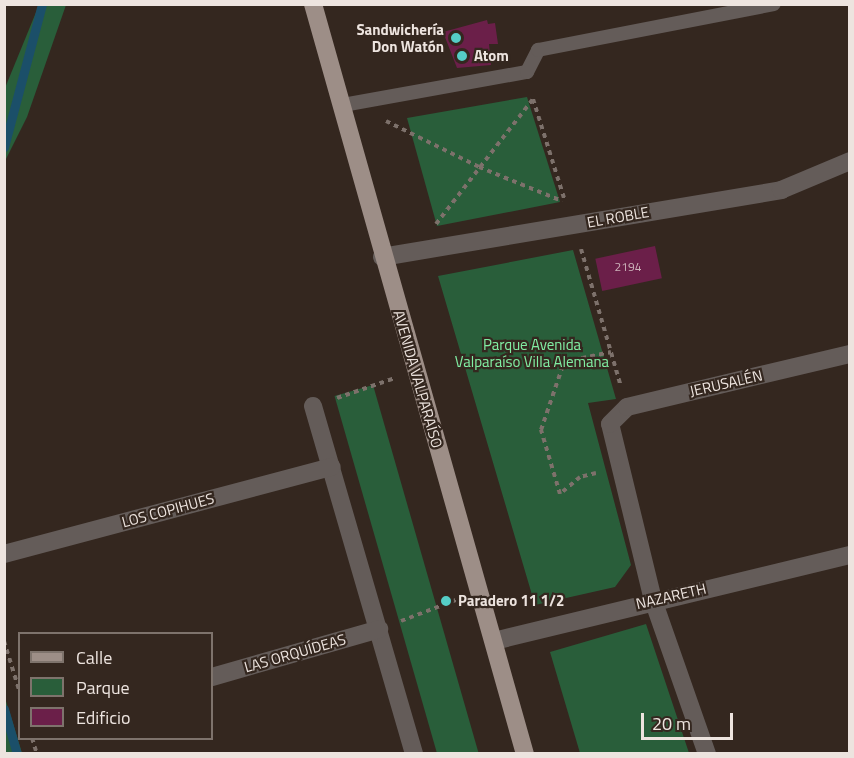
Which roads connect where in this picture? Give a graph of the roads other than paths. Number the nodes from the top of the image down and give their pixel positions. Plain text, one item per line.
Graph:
1 (313, 4) edge
2 (774, 4) edge
3 (343, 105) junction
4 (849, 161) edge
5 (382, 257) junction
6 (849, 354) edge
7 (313, 406) road end
8 (332, 467) junction
9 (4, 554) edge
10 (849, 555) edge
11 (653, 600) junction
12 (379, 629) junction
13 (494, 641) junction
14 (213, 677) edge
15 (414, 753) edge
16 (525, 753) edge
17 (707, 753) edge

1 - 3 main road, AVENIDA VALPARAÍSO
2 - 3 lane
3 - 5 main road, AVENIDA VALPARAÍSO
4 - 5 street, EL ROBLE
5 - 13 main road, AVENIDA VALPARAÍSO
6 - 11 street, JERUSALÉN
7 - 8 street
8 - 9 street, LOS COPIHUES
8 - 12 street
10 - 11 street, NAZARETH
11 - 13 street, NAZARETH
11 - 17 street
12 - 14 street, LAS ORQUÍDEAS
12 - 15 street
13 - 16 main road, AVENIDA VALPARAÍSO

